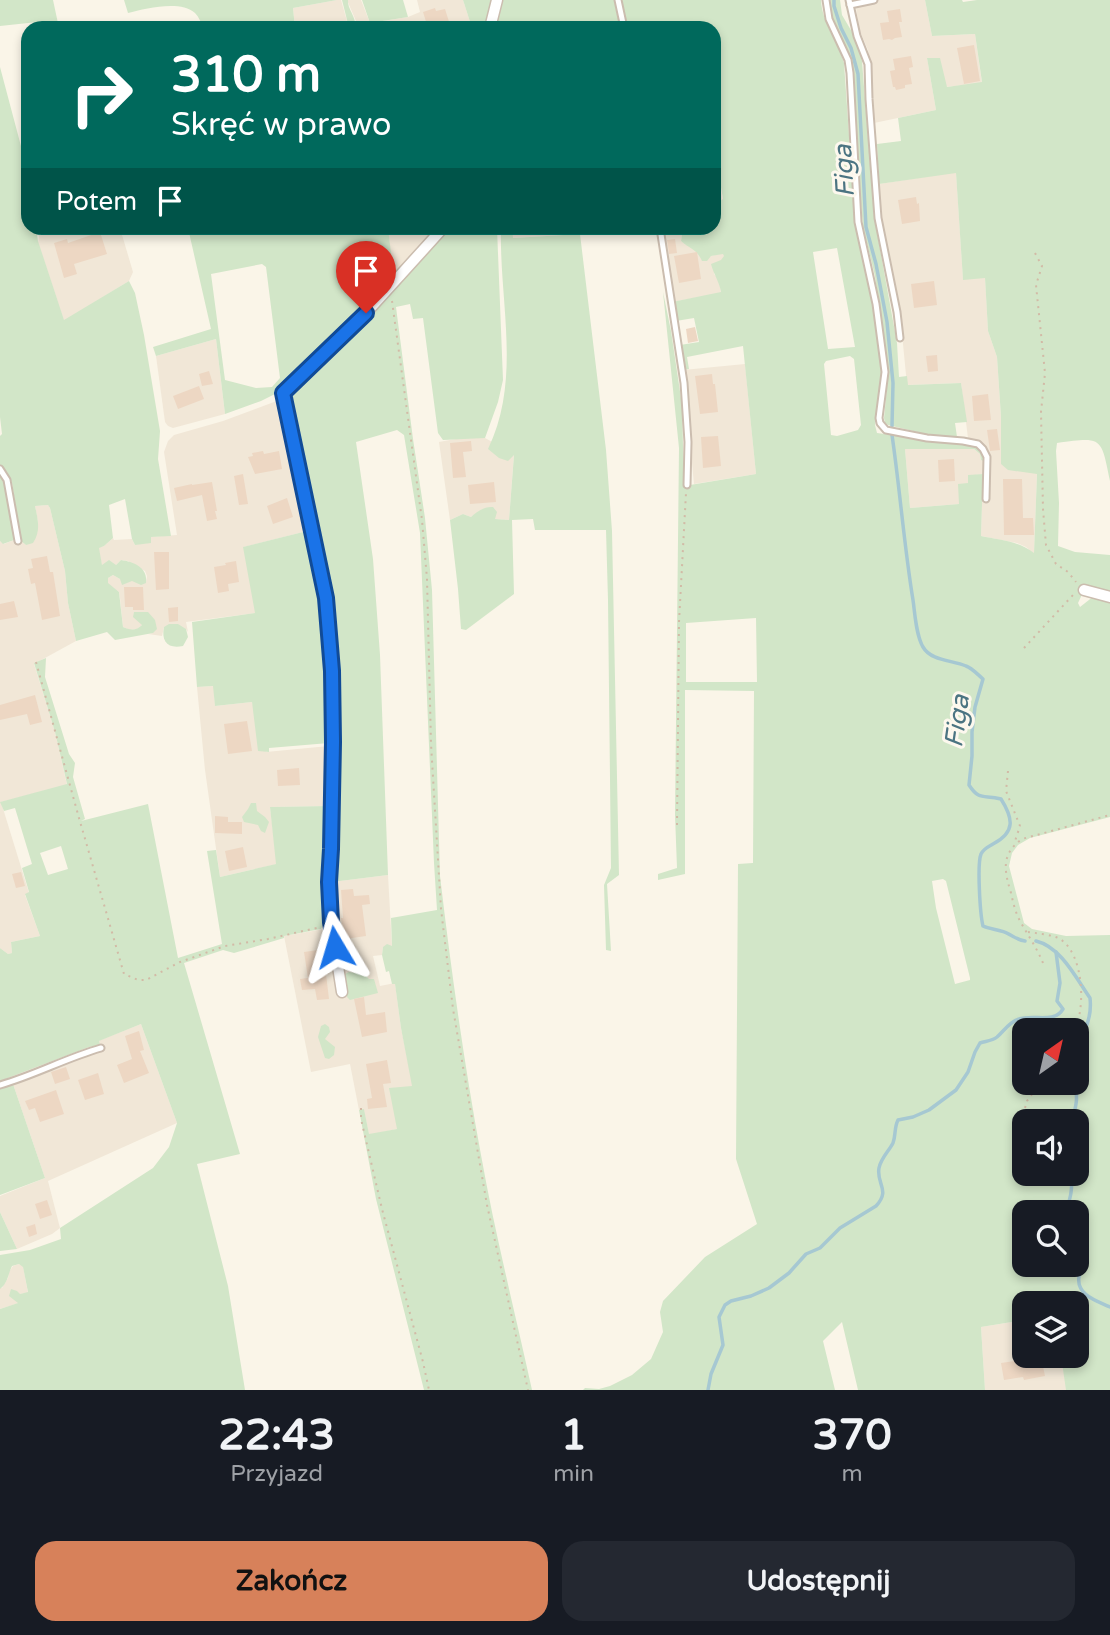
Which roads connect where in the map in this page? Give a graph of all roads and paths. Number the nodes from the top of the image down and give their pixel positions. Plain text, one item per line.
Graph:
1 (497, 0) edge
2 (618, 0) edge
3 (826, 0) edge
4 (874, 0) edge
5 (849, 2) edge
6 (492, 21) edge
7 (622, 21) edge
8 (437, 235) edge
9 (661, 235) edge
10 (1035, 253) dead end
11 (390, 286) junction
12 (900, 338) dead end
13 (0, 469) edge
14 (687, 485) joint
15 (986, 499) dead end
16 (18, 541) dead end
17 (1084, 590) junction
18 (1110, 597) edge
19 (1024, 648) dead end
20 (36, 662) dead end
21 (1008, 771) dead end
22 (1110, 815) edge
23 (677, 825) dead end
24 (1014, 845) junction
25 (331, 924) junction
26 (1026, 932) junction
27 (1043, 964) dead end
28 (342, 992) dead end
29 (1080, 1018) edge
30 (101, 1048) dead end
31 (0, 1085) edge
32 (1031, 1096) edge
33 (361, 1108) dead end
34 (1025, 1108) dead end
35 (429, 1390) edge
36 (528, 1390) edge

1 - 6 street
2 - 7 lane
3 - 15 lane
4 - 5 lane
5 - 12 lane
8 - 11 street
9 - 14 lane
10 - 17 path
11 - 25 street
11 - 36 path
13 - 16 lane
14 - 23 path
17 - 18 street
17 - 19 path
20 - 25 path
21 - 24 path
22 - 24 path
24 - 26 path
25 - 28 street
26 - 27 path
26 - 29 path
30 - 31 lane
32 - 34 path
33 - 35 path

